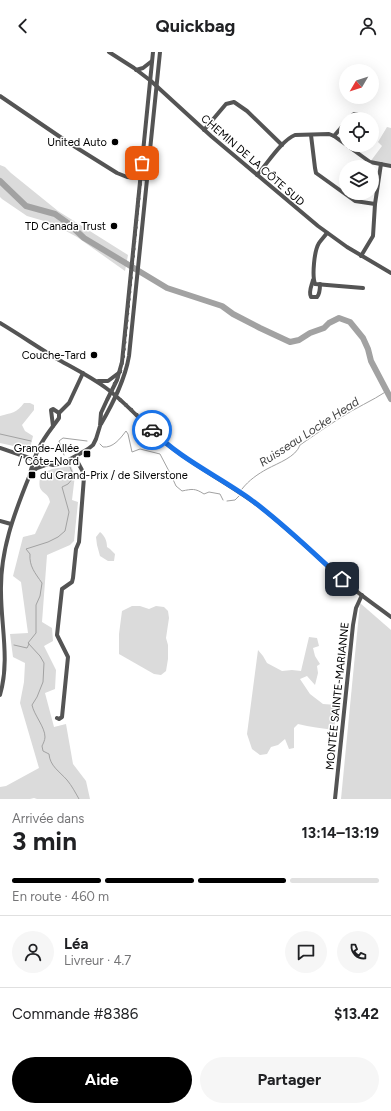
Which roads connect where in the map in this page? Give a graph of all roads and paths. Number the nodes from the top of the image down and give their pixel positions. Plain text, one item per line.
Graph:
1 (109, 52) edge
2 (153, 52) edge
3 (160, 52) edge
4 (152, 61) junction
5 (136, 70) junction
6 (150, 81) junction
7 (156, 86) junction
8 (0, 96) edge
9 (204, 130) junction
10 (339, 130) edge
11 (311, 135) junction
12 (334, 136) junction
13 (339, 139) edge
14 (282, 145) junction
15 (356, 152) edge
16 (380, 164) junction
17 (391, 166) edge
18 (257, 175) junction
19 (140, 178) junction
20 (147, 179) junction
21 (375, 204) junction
22 (327, 233) junction
23 (361, 256) junction
24 (132, 267) junction
25 (138, 270) junction
26 (391, 273) edge
27 (313, 279) junction
28 (320, 284) junction
29 (364, 288) dead end
30 (0, 323) edge
31 (120, 372) junction
32 (83, 373) junction
33 (96, 381) junction
34 (111, 392) junction
35 (115, 395) junction
36 (59, 413) junction
37 (100, 426) junction
38 (53, 427) junction
39 (0, 448) edge
40 (75, 457) junction
41 (34, 460) junction
42 (48, 464) junction
43 (30, 472) junction
44 (0, 522) edge
45 (11, 524) junction
46 (1, 559) edge
47 (1, 571) edge
48 (362, 595) junction
49 (391, 617) edge
50 (2, 630) edge
51 (0, 695) edge
52 (57, 718) dead end
53 (335, 799) edge

1 - 5 street, CHEMIN DE LA CÔTE SUD
2 - 4 street
3 - 7 street
4 - 5 street
4 - 6 street
5 - 6 street, CHEMIN DE LA CÔTE SUD
6 - 7 street, CHEMIN DE LA CÔTE SUD
6 - 19 street
7 - 9 street, CHEMIN DE LA CÔTE SUD
7 - 20 street
8 - 19 street
9 - 14 street
9 - 18 street, CHEMIN DE LA CÔTE SUD
10 - 12 street
11 - 12 street
11 - 14 street
11 - 21 street
12 - 13 street
14 - 18 street
15 - 16 street
16 - 17 street
16 - 21 street
18 - 22 street, CHEMIN DE LA CÔTE SUD
19 - 20 street
19 - 24 street
20 - 25 street
21 - 23 street
22 - 23 street, CHEMIN DE LA CÔTE SUD
22 - 27 street
23 - 26 street, CHEMIN DE LA CÔTE SUD
24 - 25 street
24 - 31 street
25 - 35 street
27 - 28 street
27 - 28 street
28 - 29 street
30 - 32 street
31 - 33 street
31 - 34 street
32 - 33 street
32 - 36 street
33 - 34 street
34 - 35 street
34 - 37 street
35 - 37 street
35 - 48 street
36 - 38 street
36 - 38 street
37 - 40 street
38 - 41 street
39 - 41 street
40 - 42 street
40 - 52 street
41 - 42 street
41 - 43 street
42 - 43 street
43 - 45 street
44 - 45 street
45 - 46 street
46 - 47 street
47 - 50 street
48 - 49 street
48 - 53 street, MONTÉE SAINTE-MARIANNE
50 - 51 street

